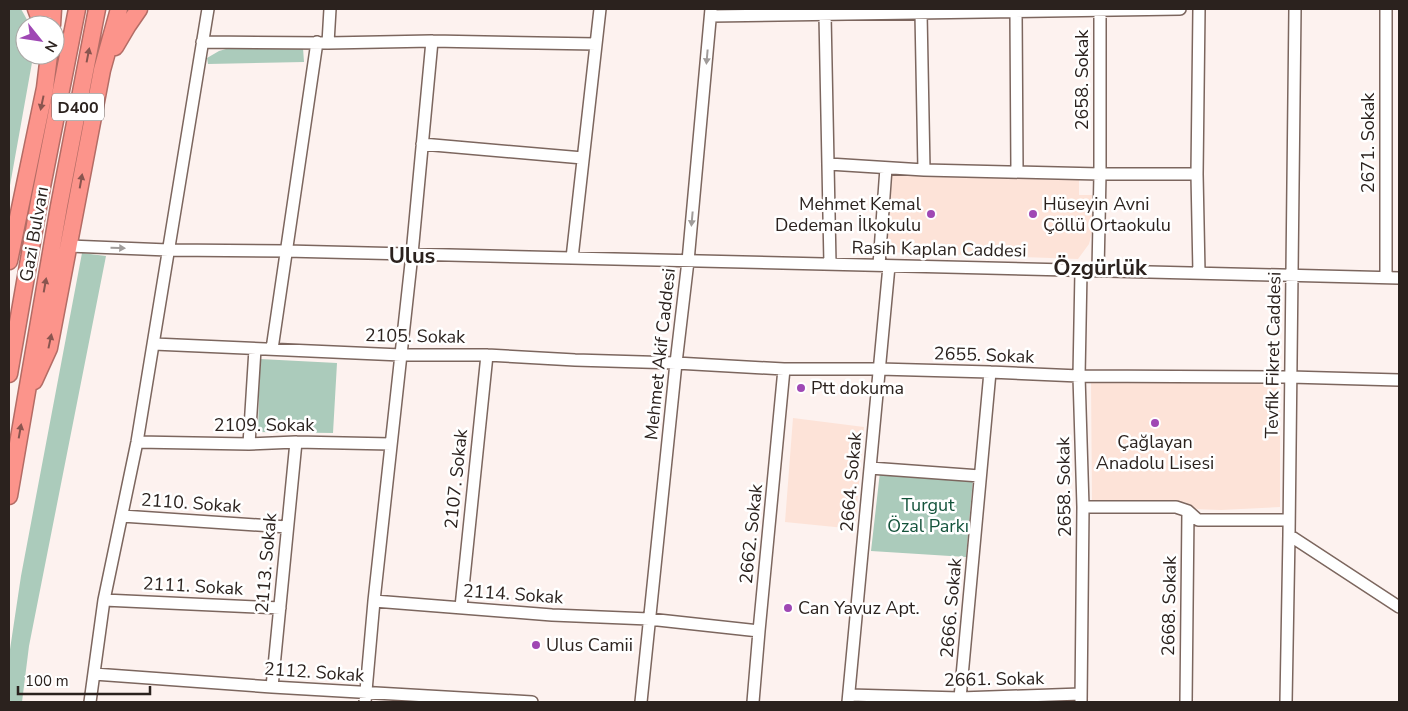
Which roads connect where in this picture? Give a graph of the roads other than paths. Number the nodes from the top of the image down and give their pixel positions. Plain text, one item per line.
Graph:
1 (36, 9) edge
2 (77, 9) edge
3 (97, 9) edge
4 (119, 9) edge
5 (139, 9) edge
6 (208, 9) edge
7 (330, 9) edge
8 (600, 9) edge
9 (1100, 9) edge
10 (1180, 9) edge
11 (1199, 9) edge
12 (1295, 9) edge
13 (1386, 9) edge
14 (711, 12) edge
15 (1016, 12) junction
16 (921, 13) junction
17 (49, 15) edge
18 (825, 15) junction
19 (202, 42) junction
20 (432, 42) junction
21 (322, 43) junction
22 (596, 44) junction
23 (48, 65) edge
24 (102, 70) junction
25 (422, 144) junction
26 (583, 158) junction
27 (829, 164) junction
28 (886, 168) junction
29 (924, 170) junction
30 (1017, 172) junction
31 (1100, 174) junction
32 (1197, 174) junction
33 (69, 246) junction
34 (168, 250) junction
35 (286, 251) junction
36 (412, 254) junction
37 (572, 258) junction
38 (9, 261) edge
39 (688, 261) junction
40 (830, 264) junction
41 (884, 266) junction
42 (1081, 271) junction
43 (1098, 271) junction
44 (1198, 273) junction
45 (1292, 276) junction
46 (1386, 278) junction
47 (1399, 278) edge
48 (154, 344) junction
49 (255, 349) junction
50 (272, 349) junction
51 (401, 355) junction
52 (487, 355) junction
53 (676, 363) junction
54 (784, 369) junction
55 (879, 369) junction
56 (990, 372) junction
57 (9, 374) edge
58 (1079, 376) junction
59 (1290, 377) junction
60 (1399, 380) edge
61 (25, 402) junction
62 (137, 442) junction
63 (296, 442) junction
64 (249, 444) junction
65 (391, 444) junction
66 (870, 468) junction
67 (980, 476) junction
68 (9, 496) edge
69 (1083, 507) junction
70 (1188, 511) junction
71 (122, 516) junction
72 (1289, 520) junction
73 (287, 526) junction
74 (1289, 535) junction
75 (104, 600) junction
76 (374, 601) junction
77 (461, 607) junction
78 (280, 608) junction
79 (1399, 608) edge
80 (649, 619) junction
81 (759, 631) junction
82 (94, 674) junction
83 (272, 687) junction
84 (365, 697) edge
85 (960, 698) junction
86 (1081, 698) edge
87 (848, 699) edge
88 (90, 702) edge
89 (532, 702) edge
90 (641, 702) edge
91 (754, 702) edge
92 (1186, 702) edge
93 (1286, 702) edge

1 - 17 highway
2 - 57 highway, Gazi Bulvarı / D400
61 -> 3 highway, Gazi Bulvarı / D400
4 - 24 highway
5 - 24 highway
6 - 19 street
7 - 21 street
8 - 22 street
9 - 10 street
9 - 15 street
9 - 31 street, 2658. Sokak
11 - 32 street
12 - 45 street, Tevfik Fikret Caddesi
13 - 46 street, 2671. Sokak
14 - 18 street
14 -> 39 street, Mehmet Akif Caddesi
15 - 16 street
15 - 30 street
16 - 18 street
16 - 29 street
18 - 27 street
19 - 21 street
19 - 34 street
20 - 21 street
20 - 22 street
20 - 25 street
21 - 35 street
22 - 26 street
23 -> 38 highway
33 -> 24 highway
25 - 26 street
25 - 36 street
26 - 37 street
27 - 28 street
27 - 40 street
28 - 29 street
28 - 41 street, 2664. Sokak
29 - 30 street
30 - 31 street
31 - 32 street
31 - 43 street, 2658. Sokak
32 - 44 street
33 -> 34 street, Rasih Kaplan Caddesi
61 -> 33 highway
34 - 35 street, Rasih Kaplan Caddesi
34 - 48 street
35 - 36 street, Rasih Kaplan Caddesi
35 - 50 street
36 - 37 street, Rasih Kaplan Caddesi
36 - 51 street
37 - 39 street, Rasih Kaplan Caddesi
39 - 40 street, Rasih Kaplan Caddesi
39 - 53 street, Mehmet Akif Caddesi
40 - 41 street, Rasih Kaplan Caddesi
41 - 42 street, Rasih Kaplan Caddesi
41 - 55 street, 2664. Sokak
42 - 43 street, Rasih Kaplan Caddesi
42 - 58 street, 2658. Sokak
43 - 44 street, Rasih Kaplan Caddesi
44 - 45 street, Rasih Kaplan Caddesi
45 - 46 street, Rasih Kaplan Caddesi
45 - 59 street, Tevfik Fikret Caddesi
46 - 47 street, Rasih Kaplan Caddesi
48 - 49 street, 2105. Sokak
48 - 62 street
49 - 50 street, 2105. Sokak
49 - 64 street
50 - 51 street, 2105. Sokak
51 - 52 street, 2105. Sokak
51 - 65 street
52 - 53 street, 2105. Sokak
52 - 77 street, 2107. Sokak
53 - 54 street, 2655. Sokak
53 - 80 street, Mehmet Akif Caddesi
54 - 55 street, 2655. Sokak
54 - 81 street, 2662. Sokak
55 - 56 street, 2655. Sokak
55 - 66 street, 2664. Sokak
56 - 58 street, 2655. Sokak
56 - 67 street, 2666. Sokak
58 - 59 street, 2655. Sokak
58 - 69 street, 2658. Sokak
59 - 60 street, 2655. Sokak
59 - 72 street, Tevfik Fikret Caddesi
68 -> 61 highway, Gazi Bulvarı / D400
62 - 64 street, 2109. Sokak
62 - 71 street
63 - 64 street, 2109. Sokak
63 - 65 street, 2109. Sokak
63 - 73 street, 2113. Sokak
65 - 76 street
66 - 67 street
66 - 87 street, 2664. Sokak
67 - 85 street, 2666. Sokak
69 - 70 street
69 - 86 street, 2658. Sokak
70 - 72 street
70 - 92 street, 2668. Sokak
71 - 73 street, 2110. Sokak
71 - 75 street
72 - 74 street, Tevfik Fikret Caddesi
73 - 78 street, 2113. Sokak
74 - 79 street
74 - 93 street, Tevfik Fikret Caddesi
75 - 78 street, 2111. Sokak
75 - 82 street
76 - 77 street, 2114. Sokak
76 - 84 street
77 - 80 street, 2114. Sokak
78 - 83 street, 2113. Sokak
80 - 81 street, 2114. Sokak
80 - 90 street, Mehmet Akif Caddesi
81 - 91 street, 2662. Sokak
82 - 83 street, 2112. Sokak
82 - 88 street
83 - 84 street, 2112. Sokak
84 - 89 street, 2112. Sokak
85 - 86 street, 2661. Sokak
85 - 87 street, 2661. Sokak

